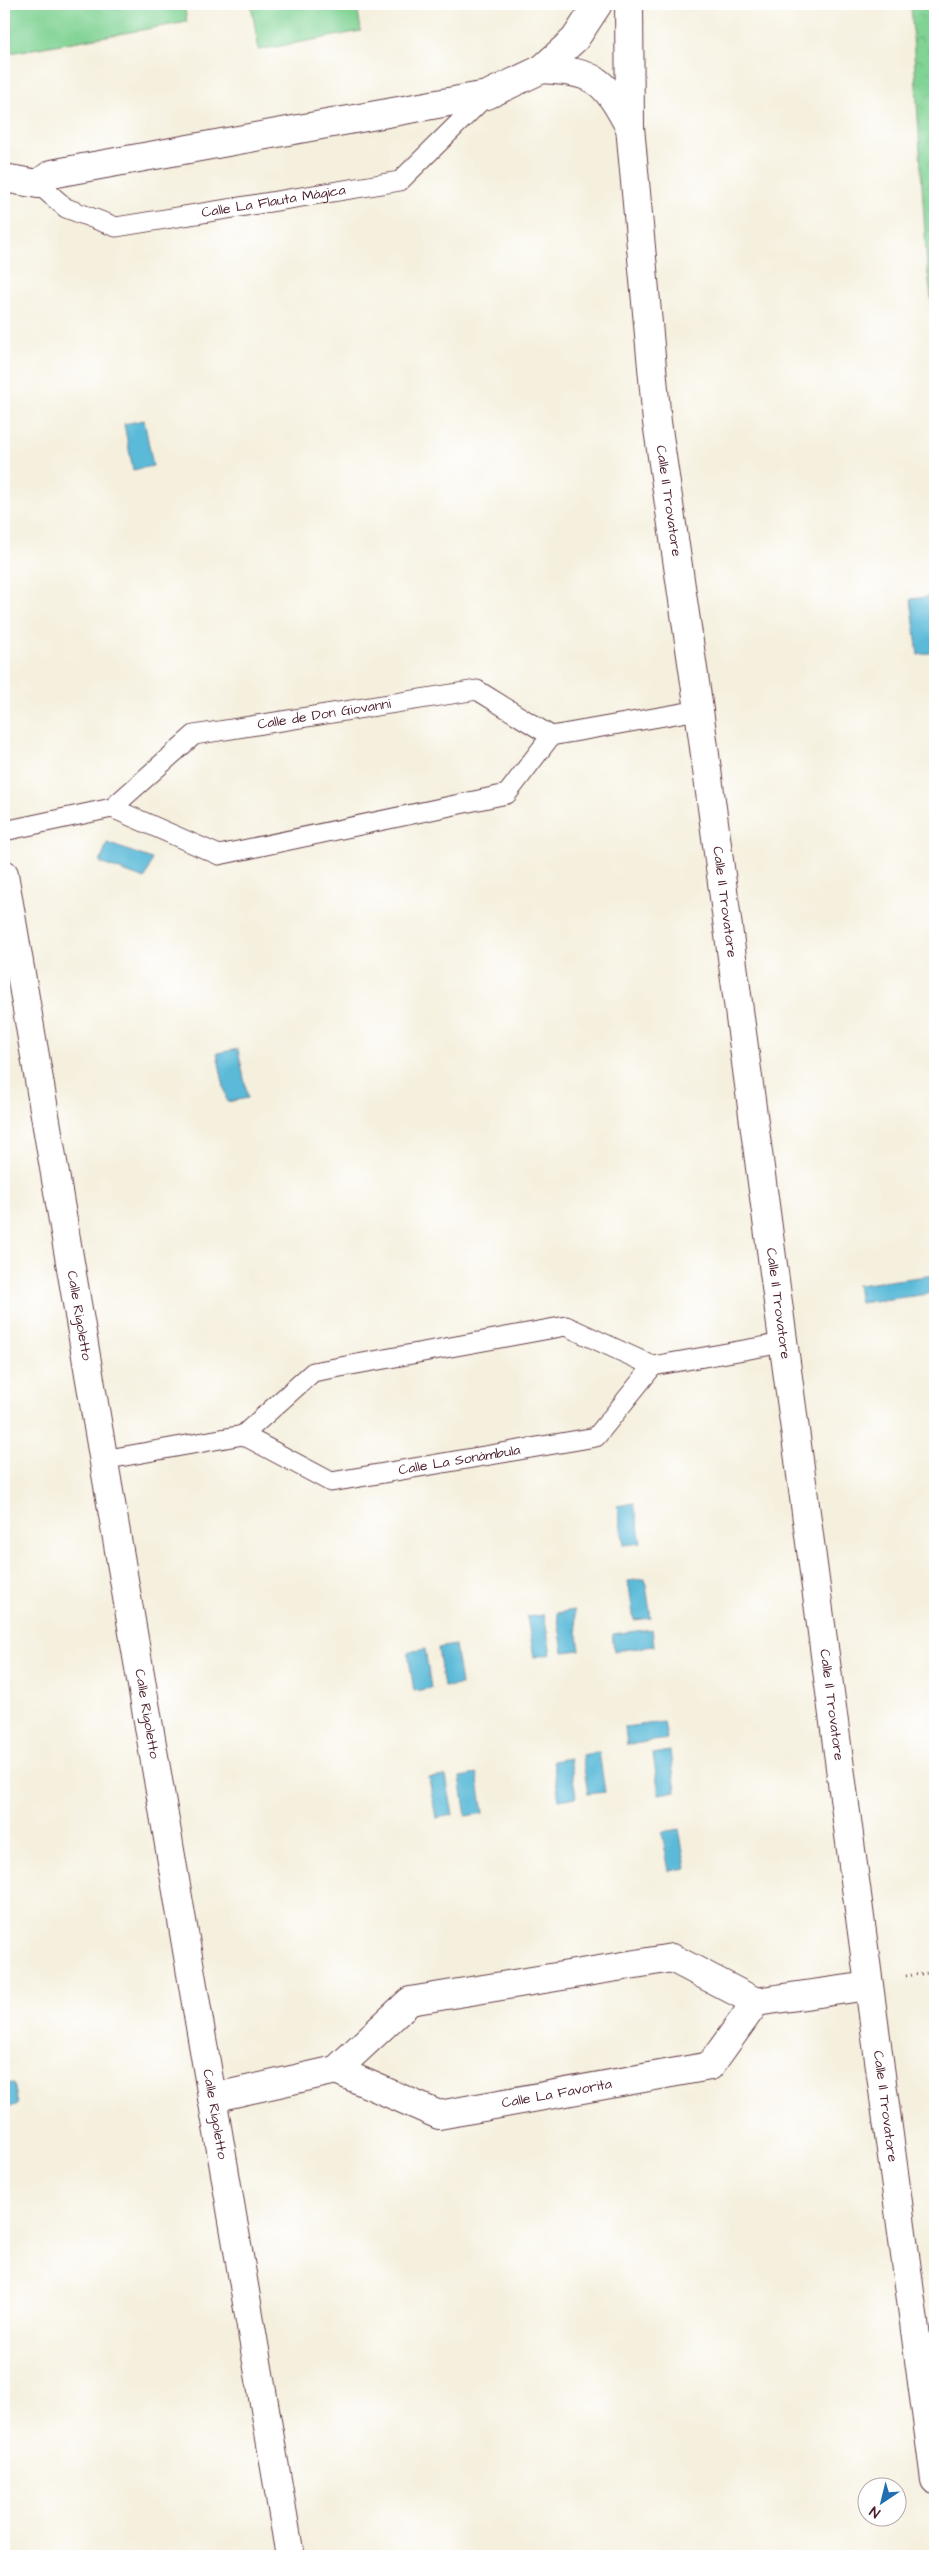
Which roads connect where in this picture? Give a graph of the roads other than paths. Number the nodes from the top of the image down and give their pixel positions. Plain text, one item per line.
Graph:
1 (598, 4) edge
2 (629, 4) edge
3 (542, 69) junction
4 (487, 95) junction
5 (630, 127) junction
6 (4, 178) edge
7 (38, 184) junction
8 (699, 710) junction
9 (551, 736) junction
10 (112, 808) junction
11 (4, 831) edge
12 (4, 874) edge
13 (783, 1343) junction
14 (653, 1366) junction
15 (243, 1435) junction
16 (103, 1460) junction
17 (869, 1986) junction
18 (756, 2002) junction
19 (336, 2070) junction
20 (212, 2098) junction
21 (935, 2480) edge
22 (290, 2556) edge

1 - 3 street
2 - 5 street, Calle Il Trovatore
3 - 4 street
3 - 5 street
4 - 7 street
4 - 7 lane, Calle La Flauta Mágica
5 - 8 street, Calle Il Trovatore
6 - 7 street
8 - 9 lane
8 - 13 street, Calle Il Trovatore
9 - 10 lane
9 - 10 lane, Calle de Don Giovanni
10 - 11 lane, Calle de Don Giovanni
12 - 16 street, Calle Rigoletto
13 - 14 lane
13 - 17 street, Calle Il Trovatore
14 - 15 lane
14 - 15 lane, Calle La Sonámbula
15 - 16 lane
16 - 20 street, Calle Rigoletto
17 - 18 street
17 - 21 street, Calle Il Trovatore
18 - 19 street
18 - 19 street, Calle La Favorita
19 - 20 street
20 - 22 street, Calle Rigoletto

